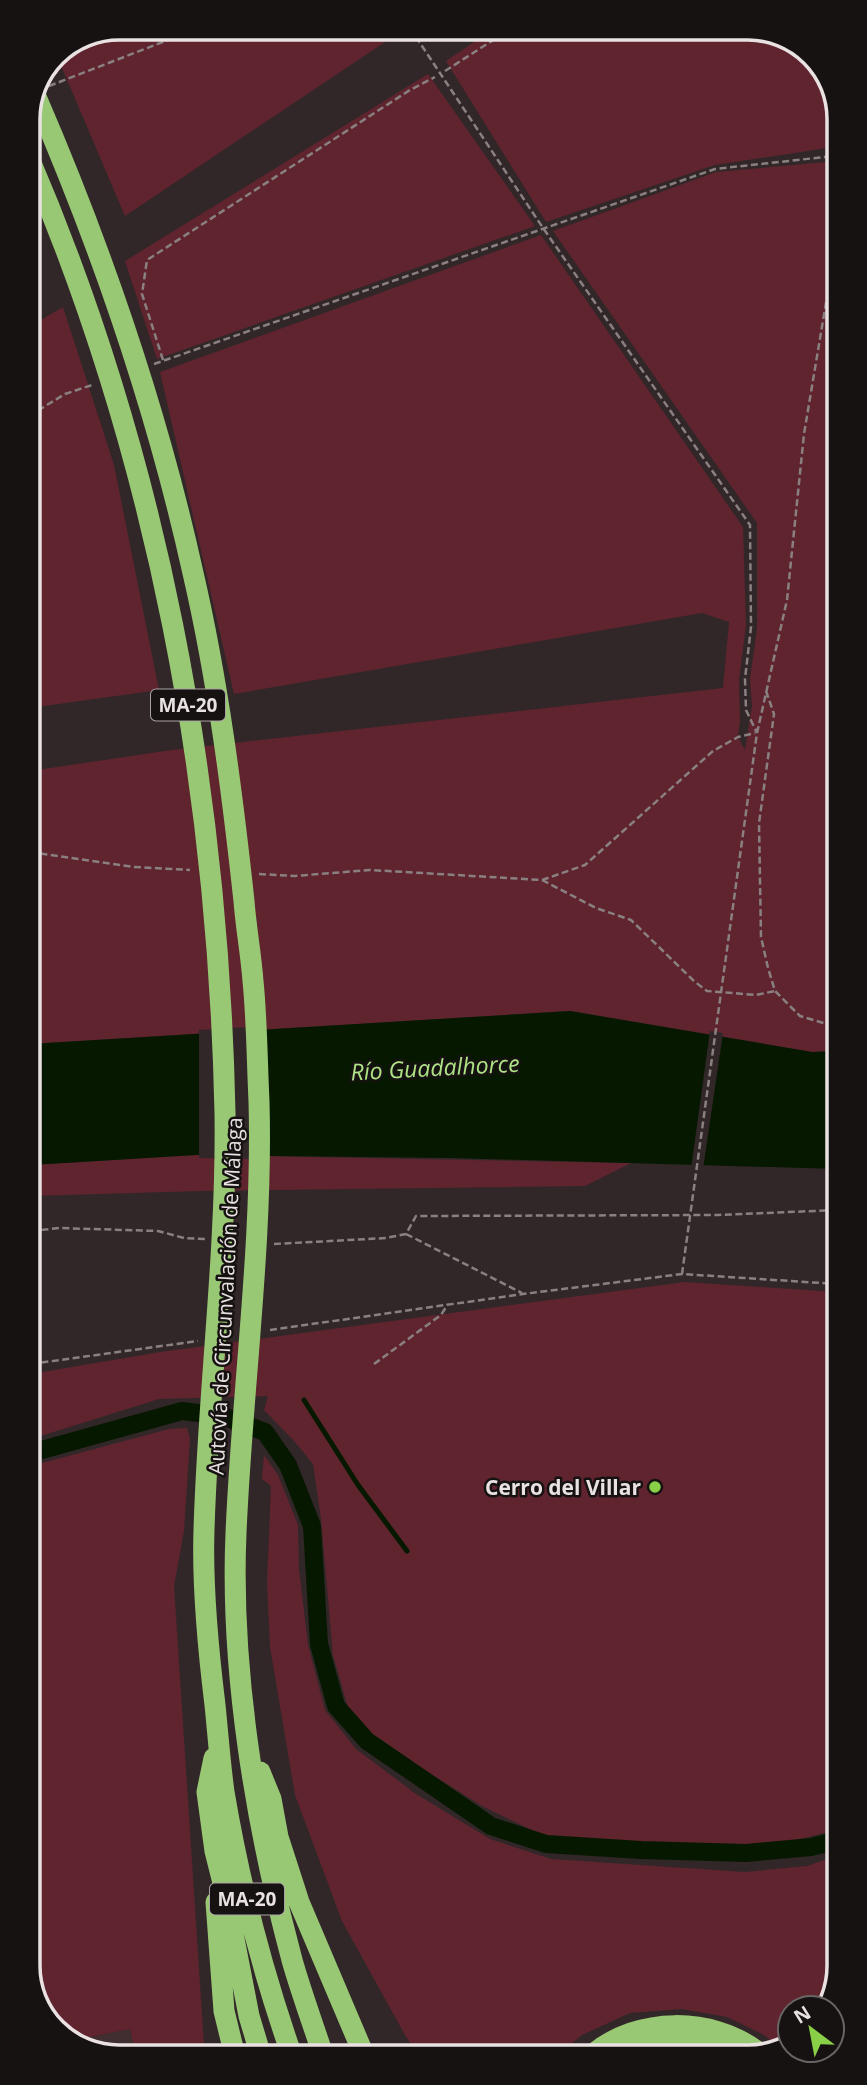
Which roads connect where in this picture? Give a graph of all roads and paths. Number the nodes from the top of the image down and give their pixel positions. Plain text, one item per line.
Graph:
1 (168, 40) edge
2 (417, 40) edge
3 (493, 40) edge
4 (444, 71) dead end
5 (435, 77) dead end
6 (47, 86) edge
7 (41, 109) edge
8 (827, 157) edge
9 (40, 186) edge
10 (543, 228) junction
11 (827, 297) edge
12 (163, 361) junction
13 (151, 365) dead end
14 (102, 382) dead end
15 (40, 409) edge
16 (765, 688) junction
17 (757, 733) junction
18 (40, 853) edge
19 (201, 871) dead end
20 (254, 874) dead end
21 (542, 880) junction
22 (775, 991) junction
23 (827, 1024) edge
24 (827, 1210) edge
25 (40, 1230) edge
26 (406, 1234) junction
27 (210, 1240) dead end
28 (273, 1244) dead end
29 (682, 1273) junction
30 (827, 1283) edge
31 (523, 1294) junction
32 (449, 1304) junction
33 (262, 1332) dead end
34 (207, 1339) dead end
35 (40, 1363) edge
36 (373, 1364) dead end
37 (219, 1739) junction
38 (250, 1747) junction
39 (215, 1851) junction
40 (328, 1973) junction
41 (232, 2045) edge
42 (258, 2045) edge
43 (289, 2045) edge
44 (320, 2045) edge
45 (360, 2045) edge
46 (374, 2045) edge
47 (603, 2045) edge
48 (746, 2045) edge

1 - 6 path
2 - 10 path
3 - 4 path
5 - 12 path
7 - 38 highway, Autovía de Circunvalación de Málaga / MA-20
8 - 10 path
9 - 37 highway, Autovía de Circunvalación de Málaga / MA-20
10 - 12 path
10 - 17 path
11 - 16 path
12 - 13 path
14 - 15 path
16 - 17 path
16 - 22 path
17 - 21 path
17 - 29 path
18 - 19 path
20 - 21 path
21 - 22 path
22 - 23 path
24 - 26 path
25 - 27 path
26 - 28 path
26 - 31 path
29 - 30 path
29 - 31 path
31 - 32 path
32 - 33 path
32 - 36 path
34 - 35 path
37 - 39 highway
37 - 43 highway, Autovía de Circunvalación de Málaga / MA-20
38 - 40 highway
38 - 44 highway, Autovía de Circunvalación de Málaga / MA-20
39 - 41 highway
39 - 42 highway
40 - 45 highway
40 - 46 highway
47 - 48 highway

